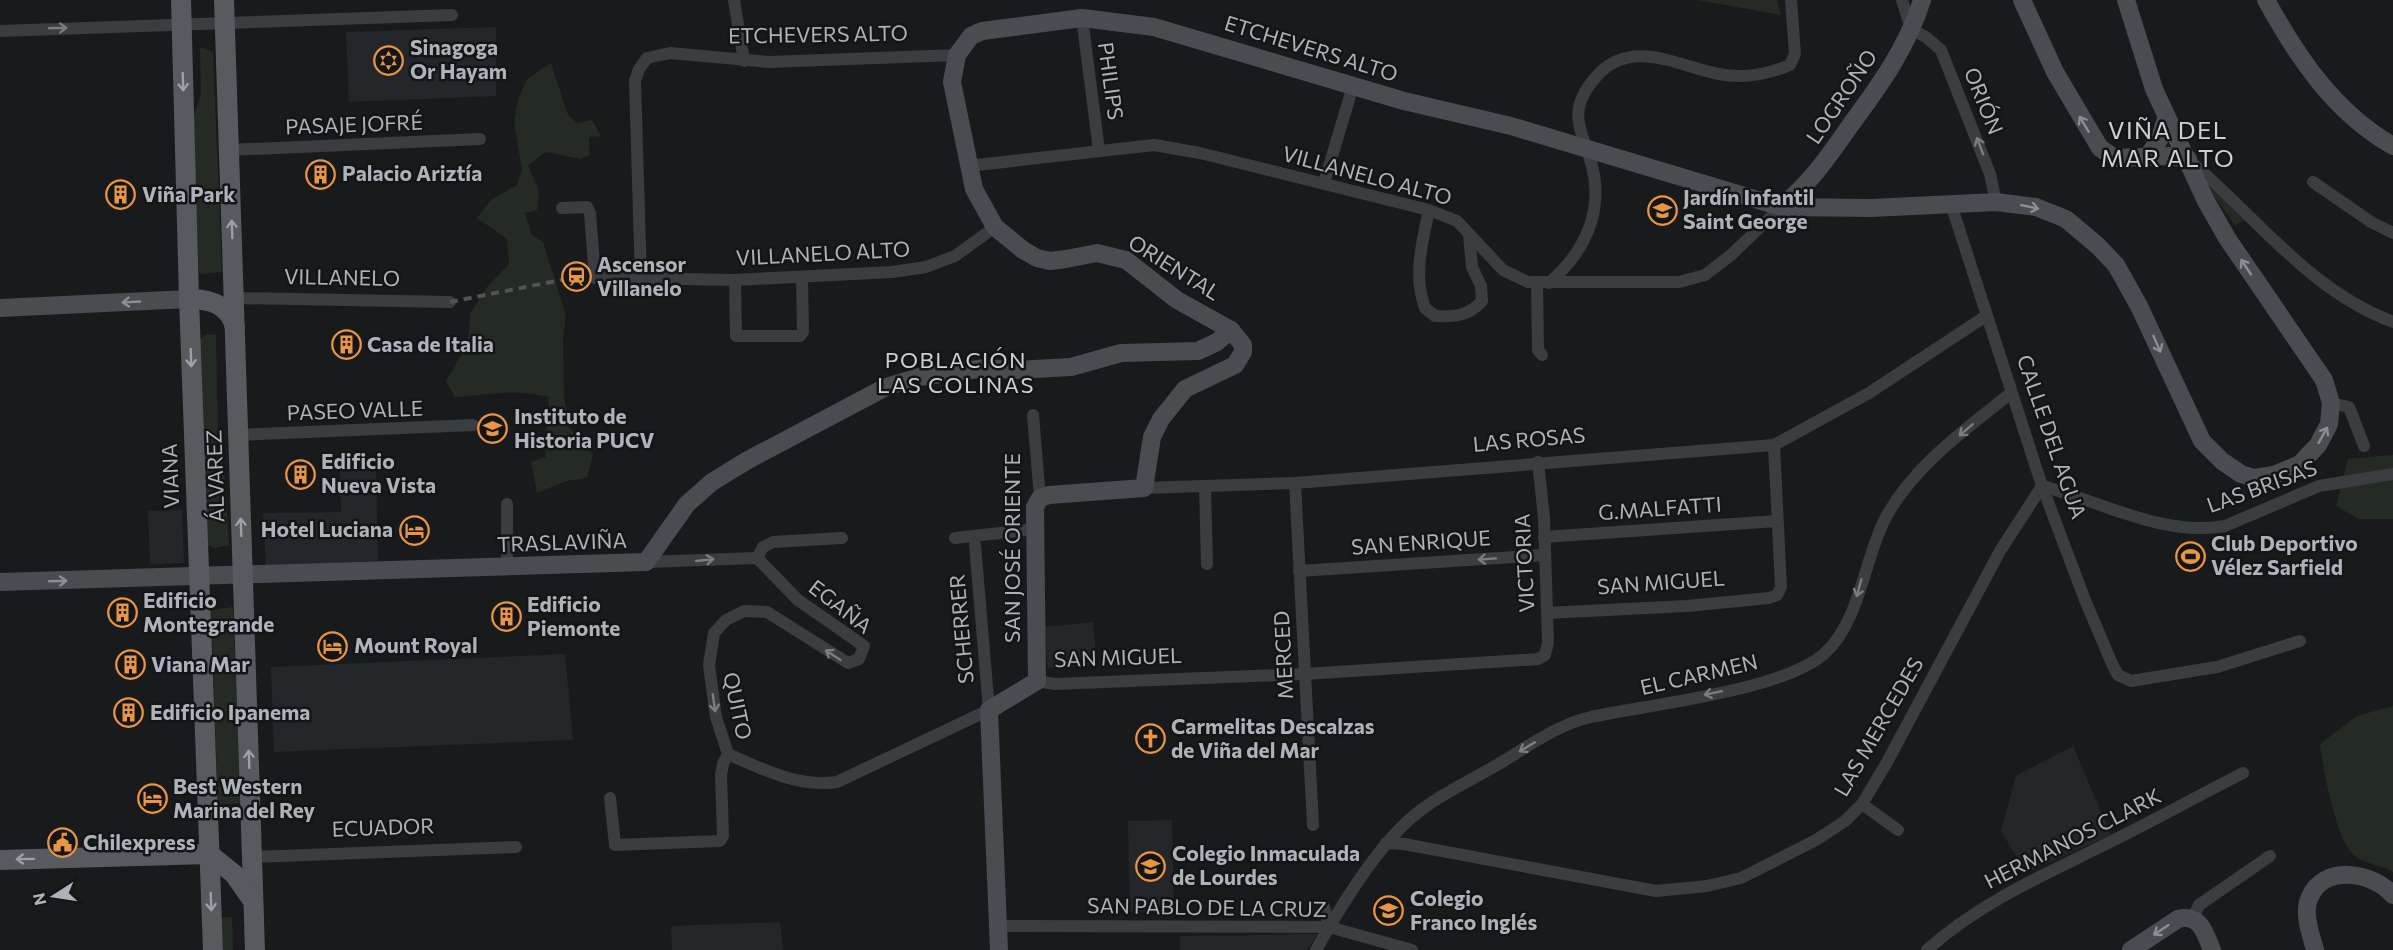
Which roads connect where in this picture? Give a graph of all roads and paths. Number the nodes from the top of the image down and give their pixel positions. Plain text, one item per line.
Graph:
1 (181, 0) edge
2 (224, 0) edge
3 (734, 0) edge
4 (1791, 0) edge
5 (1902, 0) edge
6 (1922, 0) edge
7 (2022, 0) edge
8 (2126, 0) edge
9 (2266, 0) edge
10 (452, 15) dead end
11 (1082, 18) junction
12 (225, 23) junction
13 (182, 24) junction
14 (1911, 29) junction
15 (0, 31) edge
16 (957, 55) junction
17 (744, 61) junction
18 (1353, 86) junction
19 (2166, 119) junction
20 (480, 139) dead end
21 (2393, 146) edge
22 (1585, 148) junction
23 (229, 150) junction
24 (1099, 150) junction
25 (2148, 156) junction
26 (2188, 159) junction
27 (968, 166) junction
28 (2313, 182) dead end
29 (1324, 183) junction
30 (1996, 202) junction
31 (1951, 204) junction
32 (1781, 207) junction
33 (562, 208) dead end
34 (1429, 210) junction
35 (995, 227) junction
36 (2393, 233) edge
37 (1469, 235) junction
38 (576, 277) dead end
39 (595, 278) junction
40 (802, 278) junction
41 (641, 280) junction
42 (735, 280) junction
43 (1543, 282) junction
44 (234, 298) junction
45 (189, 299) junction
46 (450, 302) dead end
47 (0, 308) edge
48 (1986, 316) junction
49 (2393, 322) edge
50 (235, 327) junction
51 (1231, 330) junction
52 (1542, 355) dead end
53 (2011, 393) junction
54 (2331, 403) junction
55 (1033, 415) dead end
56 (473, 425) dead end
57 (238, 435) junction
58 (1774, 445) junction
59 (2364, 446) dead end
60 (1538, 462) junction
61 (2393, 474) edge
62 (1295, 483) junction
63 (1205, 486) junction
64 (2042, 486) junction
65 (1144, 488) junction
66 (1040, 498) junction
67 (507, 504) dead end
68 (1777, 521) junction
69 (1035, 529) junction
70 (1544, 537) junction
71 (842, 538) dead end
72 (955, 538) dead end
73 (975, 545) dead end
74 (1545, 555) junction
75 (757, 558) junction
76 (646, 562) junction
77 (1207, 564) dead end
78 (507, 568) junction
79 (1299, 571) junction
80 (243, 576) junction
81 (199, 577) junction
82 (0, 582) edge
83 (1547, 613) junction
84 (2300, 640) dead end
85 (710, 651) joint
86 (1538, 659) joint
87 (1305, 674) junction
88 (1036, 681) junction
89 (989, 710) junction
90 (728, 754) junction
91 (2243, 773) dead end
92 (610, 798) dead end
93 (1862, 804) junction
94 (1313, 825) dead end
95 (1898, 830) dead end
96 (1386, 843) junction
97 (516, 847) dead end
98 (209, 854) junction
99 (2270, 856) dead end
100 (252, 857) junction
101 (0, 860) edge
102 (2393, 895) edge
103 (253, 902) junction
104 (1324, 908) dead end
105 (2193, 918) junction
106 (998, 926) junction
107 (1329, 927) junction
108 (213, 950) edge
109 (255, 950) edge
110 (999, 950) edge
111 (1316, 950) edge
112 (1412, 950) edge
113 (1927, 950) edge
114 (2131, 950) edge
115 (2212, 950) edge
116 (2315, 950) edge

1 - 13 main road, VIANA
2 - 12 main road, ÁLVAREZ
3 - 17 street
4 - 22 street
5 - 14 street
6 - 14 street, LOGROÑO
25 -> 7 street
8 - 19 street
9 - 21 street
10 - 12 street
11 - 16 street, ETCHEVERS ALTO
11 - 18 street, ETCHEVERS ALTO
11 - 24 street, PHILIPS
12 - 13 street
12 - 23 main road, ÁLVAREZ
15 -> 13 street
13 -> 45 main road, VIANA
30 -> 14 street, ORIÓN
14 - 32 street, LOGROÑO
16 - 17 street, ETCHEVERS ALTO
16 - 27 street, ORIENTAL
17 - 41 street, ETCHEVERS ALTO
18 - 22 street, ETCHEVERS ALTO
18 - 29 street
19 - 25 street
19 - 26 street
20 - 23 street, PASAJE JOFRÉ
22 - 32 street, ETCHEVERS ALTO
22 - 43 street
44 -> 23 main road, ÁLVAREZ
24 - 27 street, VILLANELO ALTO
24 - 29 street, VILLANELO ALTO
25 - 26 street
26 - 49 street
54 -> 26 street
27 - 35 street, ORIENTAL
28 - 36 street
29 - 34 street, VILLANELO ALTO
30 - 31 street, ETCHEVERS ALTO
30 -> 54 street, ETCHEVERS ALTO
31 - 32 street, ETCHEVERS ALTO
31 - 48 street, CALLE DEL AGUA
32 - 43 street, VILLANELO ALTO
33 - 39 street
34 - 37 street, VILLANELO ALTO
34 - 37 street
35 - 40 street, VILLANELO ALTO
35 - 51 street, ORIENTAL
37 - 43 street, VILLANELO ALTO
38 - 39 street, VILLANELO ALTO
39 - 41 street, VILLANELO ALTO
40 - 42 street, VILLANELO ALTO
40 - 42 street
41 - 42 street, VILLANELO ALTO
43 - 52 street
44 - 46 street, VILLANELO
44 - 50 main road, ÁLVAREZ
45 -> 47 street
45 - 50 main road
45 -> 81 main road, VIANA
48 - 53 street, CALLE DEL AGUA
48 - 58 street, LAS ROSAS
50 - 57 main road, ÁLVAREZ
51 - 65 street
51 - 76 street, TRASLAVIÑA
53 - 64 street, CALLE DEL AGUA
53 -> 96 street, EL CARMEN
54 - 59 street
55 - 66 street, SAN JOSÉ ORIENTE
56 - 57 street, PASEO VALLE
80 -> 57 main road, ÁLVAREZ
58 - 60 street, LAS ROSAS
58 - 68 street
60 - 62 street, LAS ROSAS
60 - 70 street, VICTORIA
61 - 64 street, LAS BRISAS
62 - 63 street, LAS ROSAS
62 - 79 street, MERCED
63 - 65 street, LAS ROSAS
63 - 77 street
64 - 84 street, CALLE DEL AGUA
64 - 93 street, LAS MERCEDES
65 - 66 street, LAS ROSAS
66 - 69 street, SAN JOSÉ ORIENTE
67 - 78 street
68 - 70 street, G.MALFATTI
68 - 83 street, SAN MIGUEL
69 - 72 street
69 - 88 street, SAN JOSÉ ORIENTE
70 - 74 street, VICTORIA
71 - 75 street
73 - 89 street, SCHERRER
74 -> 79 street, SAN ENRIQUE
74 - 83 street, VICTORIA
76 -> 75 street
75 -> 85 street, EGAÑA
76 - 78 street, TRASLAVIÑA
78 - 80 street, TRASLAVIÑA
79 - 87 street, MERCED
80 - 81 street, TRASLAVIÑA
100 -> 80 main road, ÁLVAREZ
82 -> 81 street, TRASLAVIÑA
81 - 98 main road, VIANA
83 - 86 street, VICTORIA
85 -> 90 street, QUITO
86 - 87 street, SAN MIGUEL
87 - 88 street, SAN MIGUEL
87 - 94 street, MERCED
88 - 89 street, SAN MIGUEL
89 - 90 street, SAN MIGUEL
89 - 106 street
90 - 92 street, QUITO
91 - 113 street, HERMANOS CLARK
93 - 95 street
93 - 96 street, LAS MERCEDES
96 - 107 street, EL CARMEN
97 - 100 street, ECUADOR
98 -> 101 main road
98 - 103 main road
98 -> 108 main road, VIANA
99 - 105 street
100 - 103 main road, ÁLVAREZ
102 - 116 street
103 - 109 main road, ÁLVAREZ
104 - 107 street
105 -> 114 street
105 - 115 street
106 - 107 street, SAN PABLO DE LA CRUZ
106 - 110 street
107 - 111 street, EL CARMEN
107 - 112 street, SAN PABLO DE LA CRUZ

